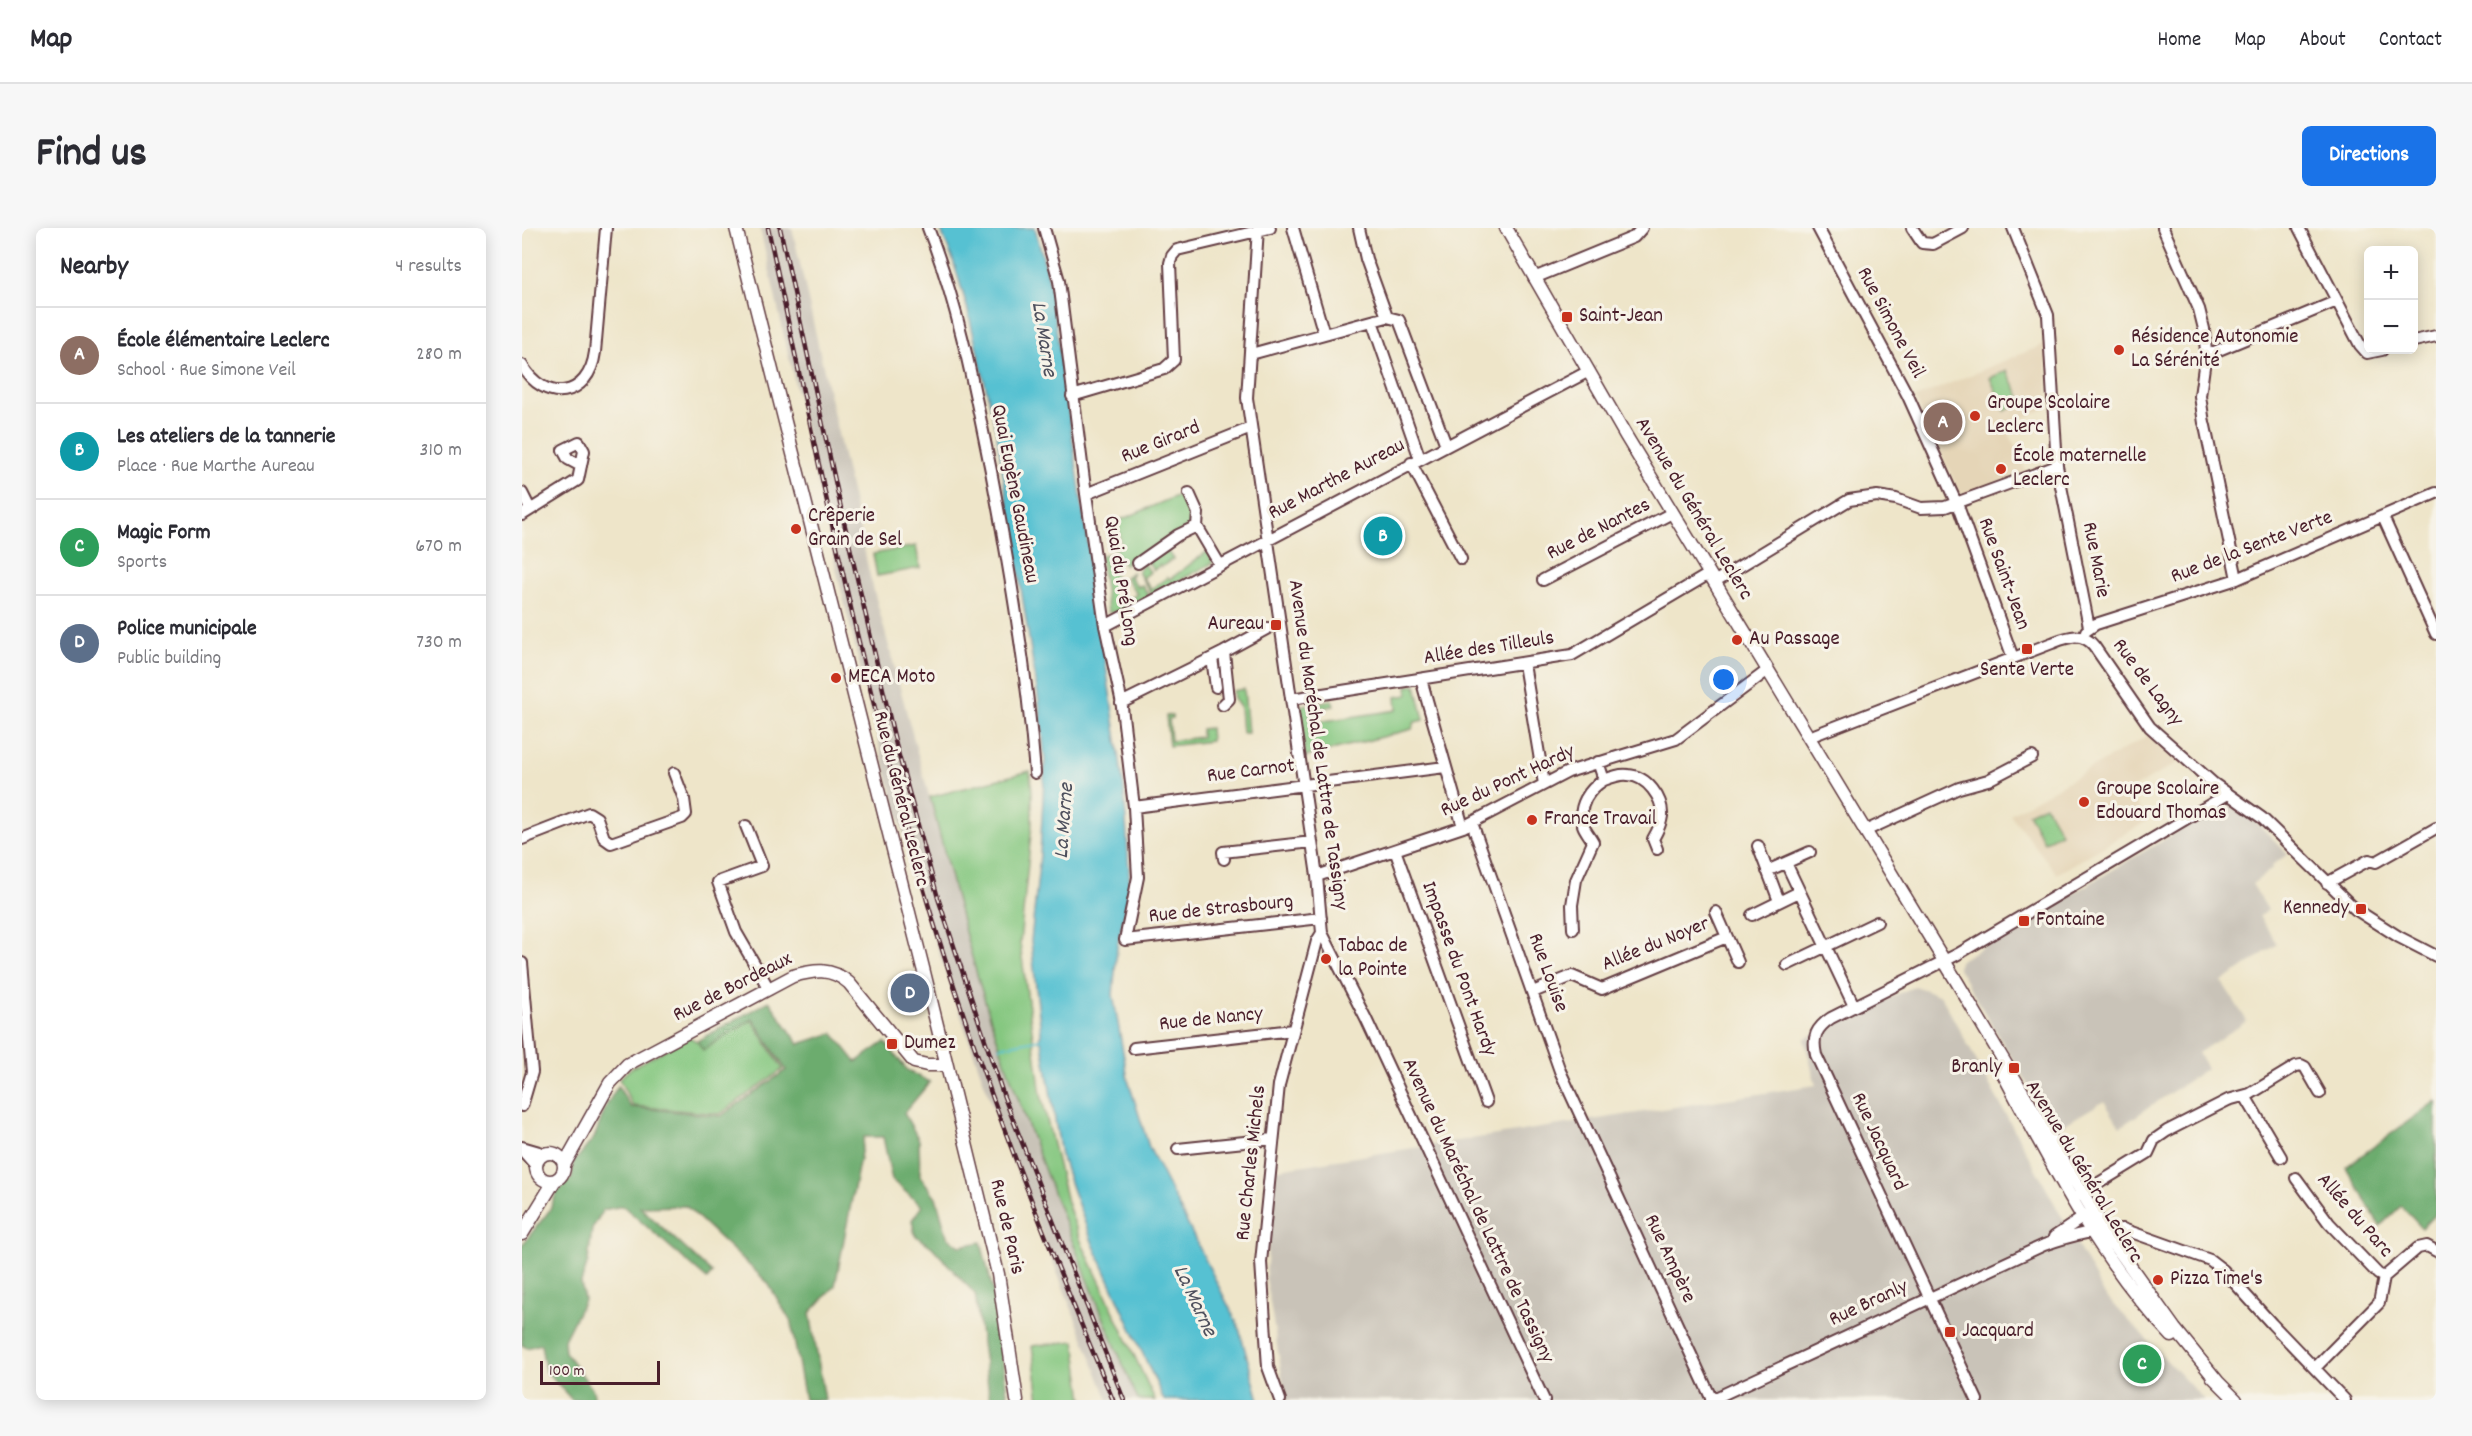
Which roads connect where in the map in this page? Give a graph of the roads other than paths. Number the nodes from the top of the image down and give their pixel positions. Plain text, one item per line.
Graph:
1 (606, 228) edge
2 (736, 228) edge
3 (928, 228) edge
4 (1044, 228) edge
5 (1270, 228) edge
6 (1293, 228) edge
7 (1359, 228) edge
8 (1506, 228) edge
9 (1642, 228) edge
10 (1912, 228) edge
11 (1963, 228) edge
12 (2013, 228) edge
13 (2163, 228) edge
14 (2299, 228) edge
15 (1258, 229) edge
16 (1823, 230) edge
17 (1534, 278) junction
18 (2337, 301) junction
19 (1387, 317) junction
20 (1372, 321) junction
21 (1324, 334) junction
22 (2436, 336) edge
23 (2418, 340) edge
24 (2364, 350) edge
25 (1251, 354) junction
26 (2206, 360) junction
27 (522, 364) edge
28 (1589, 370) junction
29 (1072, 396) junction
30 (1251, 428) junction
31 (1446, 445) junction
32 (1416, 461) junction
33 (581, 466) dead end
34 (2057, 466) junction
35 (522, 493) edge
36 (1190, 493) dead end
37 (1086, 494) junction
38 (2436, 494) edge
39 (1955, 504) junction
40 (526, 512) edge
41 (1672, 513) junction
42 (2383, 517) junction
43 (1197, 526) junction
44 (1268, 538) junction
45 (1461, 559) dead end
46 (1138, 563) dead end
47 (1220, 565) junction
48 (1711, 578) junction
49 (2237, 579) junction
50 (1544, 580) dead end
51 (1105, 626) junction
52 (1268, 628) dead end
53 (2087, 632) junction
54 (2436, 634) edge
55 (1224, 652) junction
56 (1212, 658) junction
57 (2013, 658) junction
58 (1524, 664) junction
59 (1768, 670) junction
60 (1421, 679) junction
61 (1216, 687) dead end
62 (1291, 699) junction
63 (1121, 704) junction
64 (1223, 705) dead end
65 (1809, 737) junction
66 (2032, 757) dead end
67 (1598, 762) junction
68 (1445, 767) junction
69 (674, 773) dead end
70 (1035, 773) dead end
71 (1604, 780) junction
72 (1544, 784) junction
73 (1304, 785) junction
74 (2228, 794) junction
75 (1134, 807) junction
76 (1467, 825) junction
77 (746, 826) dead end
78 (2436, 828) edge
79 (1865, 831) junction
80 (522, 839) edge
81 (1312, 842) junction
82 (1758, 846) dead end
83 (1657, 849) dead end
84 (1395, 850) junction
85 (1810, 852) dead end
86 (1224, 859) dead end
87 (1786, 863) junction
88 (1767, 871) junction
89 (1317, 876) junction
90 (2327, 883) junction
91 (1800, 892) junction
92 (1779, 902) junction
93 (1716, 912) dead end
94 (1752, 915) dead end
95 (1321, 918) junction
96 (1877, 922) dead end
97 (1573, 929) dead end
98 (1322, 933) junction
99 (1727, 937) junction
100 (1125, 940) joint
101 (1825, 947) junction
102 (2436, 956) edge
103 (1738, 962) dead end
104 (1943, 962) junction
105 (522, 963) edge
106 (1787, 965) dead end
107 (769, 989) junction
108 (1533, 992) junction
109 (1854, 1006) junction
110 (1293, 1030) junction
111 (1134, 1048) dead end
112 (946, 1065) junction
113 (2320, 1093) dead end
114 (2245, 1096) junction
115 (1486, 1102) dead end
116 (522, 1106) edge
117 (1589, 1134) joint
118 (579, 1139) junction
119 (1273, 1139) junction
120 (522, 1149) edge
121 (1178, 1149) dead end
122 (550, 1154) junction
123 (2281, 1157) dead end
124 (564, 1165) junction
125 (536, 1166) junction
126 (2296, 1178) dead end
127 (542, 1179) junction
128 (555, 1180) junction
129 (2078, 1196) junction
130 (542, 1205) junction
131 (2088, 1214) junction
132 (2099, 1232) junction
133 (522, 1234) edge
134 (2044, 1245) junction
135 (2436, 1251) edge
136 (2384, 1277) junction
137 (1928, 1298) junction
138 (2315, 1368) junction
139 (1017, 1400) edge
140 (1280, 1400) edge
141 (1544, 1400) edge
142 (1712, 1400) edge
143 (1977, 1400) edge
144 (2236, 1400) edge
145 (2345, 1400) edge

1 - 27 street
2 - 112 main road, Rue du Général Leclerc
3 - 70 street, Quai Eugène Gaudineau
4 - 29 street, Quai du Pré Long
5 - 15 street
6 - 21 street
7 - 19 street
8 - 17 main road, Avenue du Général Leclerc
9 - 17 street
10 - 11 street
12 - 34 street, Rue Marie
13 - 26 street
14 - 18 street
15 - 25 street, Avenue du Maréchal de Lattre de Tassigny
15 - 29 street
16 - 39 street, Rue Simone Veil
17 - 28 main road, Avenue du Général Leclerc
18 - 24 street
18 - 26 street
19 - 20 street
19 - 31 street
20 - 21 street
20 - 32 street
21 - 25 street
22 - 23 street
25 - 30 street, Avenue du Maréchal de Lattre de Tassigny
26 - 49 street
28 - 31 street, Rue Marthe Aureau
28 - 41 main road, Avenue du Général Leclerc
29 - 37 street, Quai du Pré Long
30 - 37 street, Rue Girard
30 - 44 street, Avenue du Maréchal de Lattre de Tassigny
31 - 32 street, Rue Marthe Aureau
32 - 44 street, Rue Marthe Aureau
32 - 45 street
33 - 40 street
34 - 39 street, Allée des Tilleuls
34 - 53 street, Rue Marie
35 - 40 street
36 - 43 street
37 - 51 street, Quai du Pré Long
38 - 42 street, Rue de la Sente Verte
39 - 48 street, Allée des Tilleuls
39 - 57 street, Rue Saint-Jean
41 - 48 main road, Avenue du Général Leclerc
41 - 50 street, Rue de Nantes
42 - 49 street, Rue de la Sente Verte
42 - 54 street
43 - 46 street
43 - 47 street
44 - 47 street, Rue Marthe Aureau
44 - 62 street, Avenue du Maréchal de Lattre de Tassigny
47 - 51 street, Rue Marthe Aureau
48 - 58 street, Allée des Tilleuls
48 - 59 main road, Avenue du Général Leclerc
49 - 53 street, Rue de la Sente Verte
51 - 63 street, Quai du Pré Long
52 - 55 street
53 - 57 street, Rue de Lagny
53 - 74 street, Rue de Lagny
55 - 56 street
55 - 64 street
56 - 61 street
56 - 63 street
57 - 65 street, Rue de Lagny
58 - 60 street, Allée des Tilleuls
58 - 72 street
59 - 65 main road, Avenue du Général Leclerc
59 - 67 street, Rue du Pont Hardy
60 - 62 street, Allée des Tilleuls
60 - 68 street, Rue Louise
62 - 73 street, Avenue du Maréchal de Lattre de Tassigny
63 - 75 street, Quai du Pré Long
65 - 79 main road, Avenue du Général Leclerc
66 - 79 street
67 - 71 street
67 - 72 street, Rue du Pont Hardy
68 - 73 street, Rue Carnot
68 - 76 street, Rue Louise
69 - 80 street
71 - 83 street
71 - 97 street
72 - 76 street, Rue du Pont Hardy
73 - 75 street, Rue Carnot
73 - 81 street, Avenue du Maréchal de Lattre de Tassigny
74 - 90 street, Rue de Lagny
74 - 104 street, Rue Jacquard
75 - 100 street, Quai du Pré Long
76 - 84 street, Rue du Pont Hardy
76 - 108 street, Rue Louise
77 - 107 street
78 - 90 street
79 - 104 main road, Avenue du Général Leclerc
81 - 86 street
81 - 89 street, Avenue du Maréchal de Lattre de Tassigny
82 - 88 street
84 - 89 street, Rue du Pont Hardy
84 - 115 street, Impasse du Pont Hardy
85 - 87 street
87 - 88 street
87 - 91 street
88 - 92 street
89 - 95 street, Avenue du Maréchal de Lattre de Tassigny
90 - 102 street, Rue de Lagny
91 - 92 street
91 - 101 street
92 - 94 street
93 - 99 street, Allée du Noyer
95 - 98 street, Avenue du Maréchal de Lattre de Tassigny
95 - 100 street, Rue de Strasbourg
96 - 101 street
98 - 110 street, Rue Charles Michels
98 - 141 street, Avenue du Maréchal de Lattre de Tassigny
99 - 103 street, Allée du Noyer
99 - 108 street, Allée du Noyer
101 - 106 street
101 - 109 street
104 - 109 street, Rue Jacquard
104 - 129 main road, Avenue du Général Leclerc
105 - 116 street
107 - 112 main road, Rue de Bordeaux
107 - 118 main road, Rue de Bordeaux
108 - 117 street, Rue Louise
109 - 137 street, Rue Jacquard
110 - 111 street, Rue de Nancy
110 - 119 street, Rue Charles Michels
112 - 139 main road, Rue de Paris
113 - 114 street
114 - 123 street
114 - 129 street
117 - 142 street, Rue Ampère
118 - 122 main road
118 - 124 main road, Rue de Bordeaux
119 - 121 street
119 - 140 street, Rue Charles Michels
120 - 122 street
120 - 125 street
122 - 124 main road
122 - 125 main road
124 - 128 main road
125 - 127 main road
126 - 136 street, Allée du Parc
127 - 128 main road
127 - 130 main road
128 - 130 main road
129 - 131 main road, Avenue du Général Leclerc
130 - 133 main road
131 - 132 main road, Avenue du Général Leclerc
131 - 134 street, Rue Branly
132 - 134 street, Rue Branly
132 - 138 street, Rue Branly
132 - 144 main road, Avenue du Général Leclerc
134 - 137 street, Rue Branly
135 - 136 street
136 - 138 street
137 - 142 street, Rue Branly
137 - 143 street, Rue Jacquard
138 - 145 street, Rue Branly

